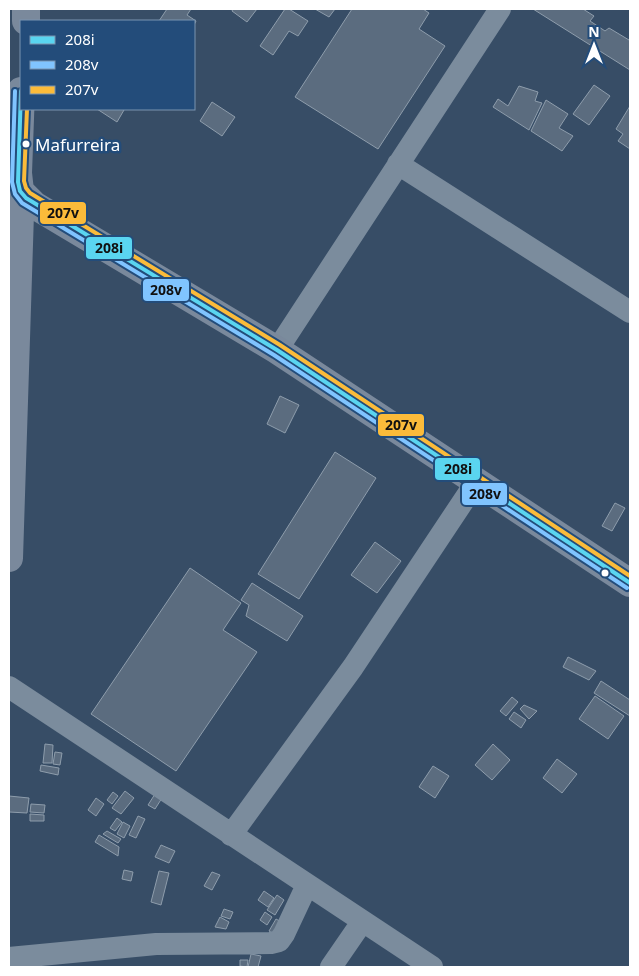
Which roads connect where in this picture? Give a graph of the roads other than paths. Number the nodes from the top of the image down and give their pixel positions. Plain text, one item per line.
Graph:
1 (500, 9) edge
2 (20, 110) edge
3 (398, 164) junction
4 (16, 204) edge
5 (630, 312) edge
6 (277, 350) junction
7 (476, 482) junction
8 (9, 558) edge
9 (630, 583) edge
10 (9, 687) edge
11 (231, 835) junction
12 (307, 885) junction
13 (362, 922) junction
14 (9, 958) edge
15 (72, 960) edge
16 (331, 967) edge
17 (432, 967) edge

1 - 3 street
2 - 4 main road
3 - 5 street
3 - 6 street
4 - 6 main road
4 - 8 main road
6 - 7 main road
7 - 9 main road
7 - 11 street
10 - 11 street
11 - 12 street
12 - 13 street
12 - 15 street
13 - 16 street
13 - 17 street
14 - 15 street

